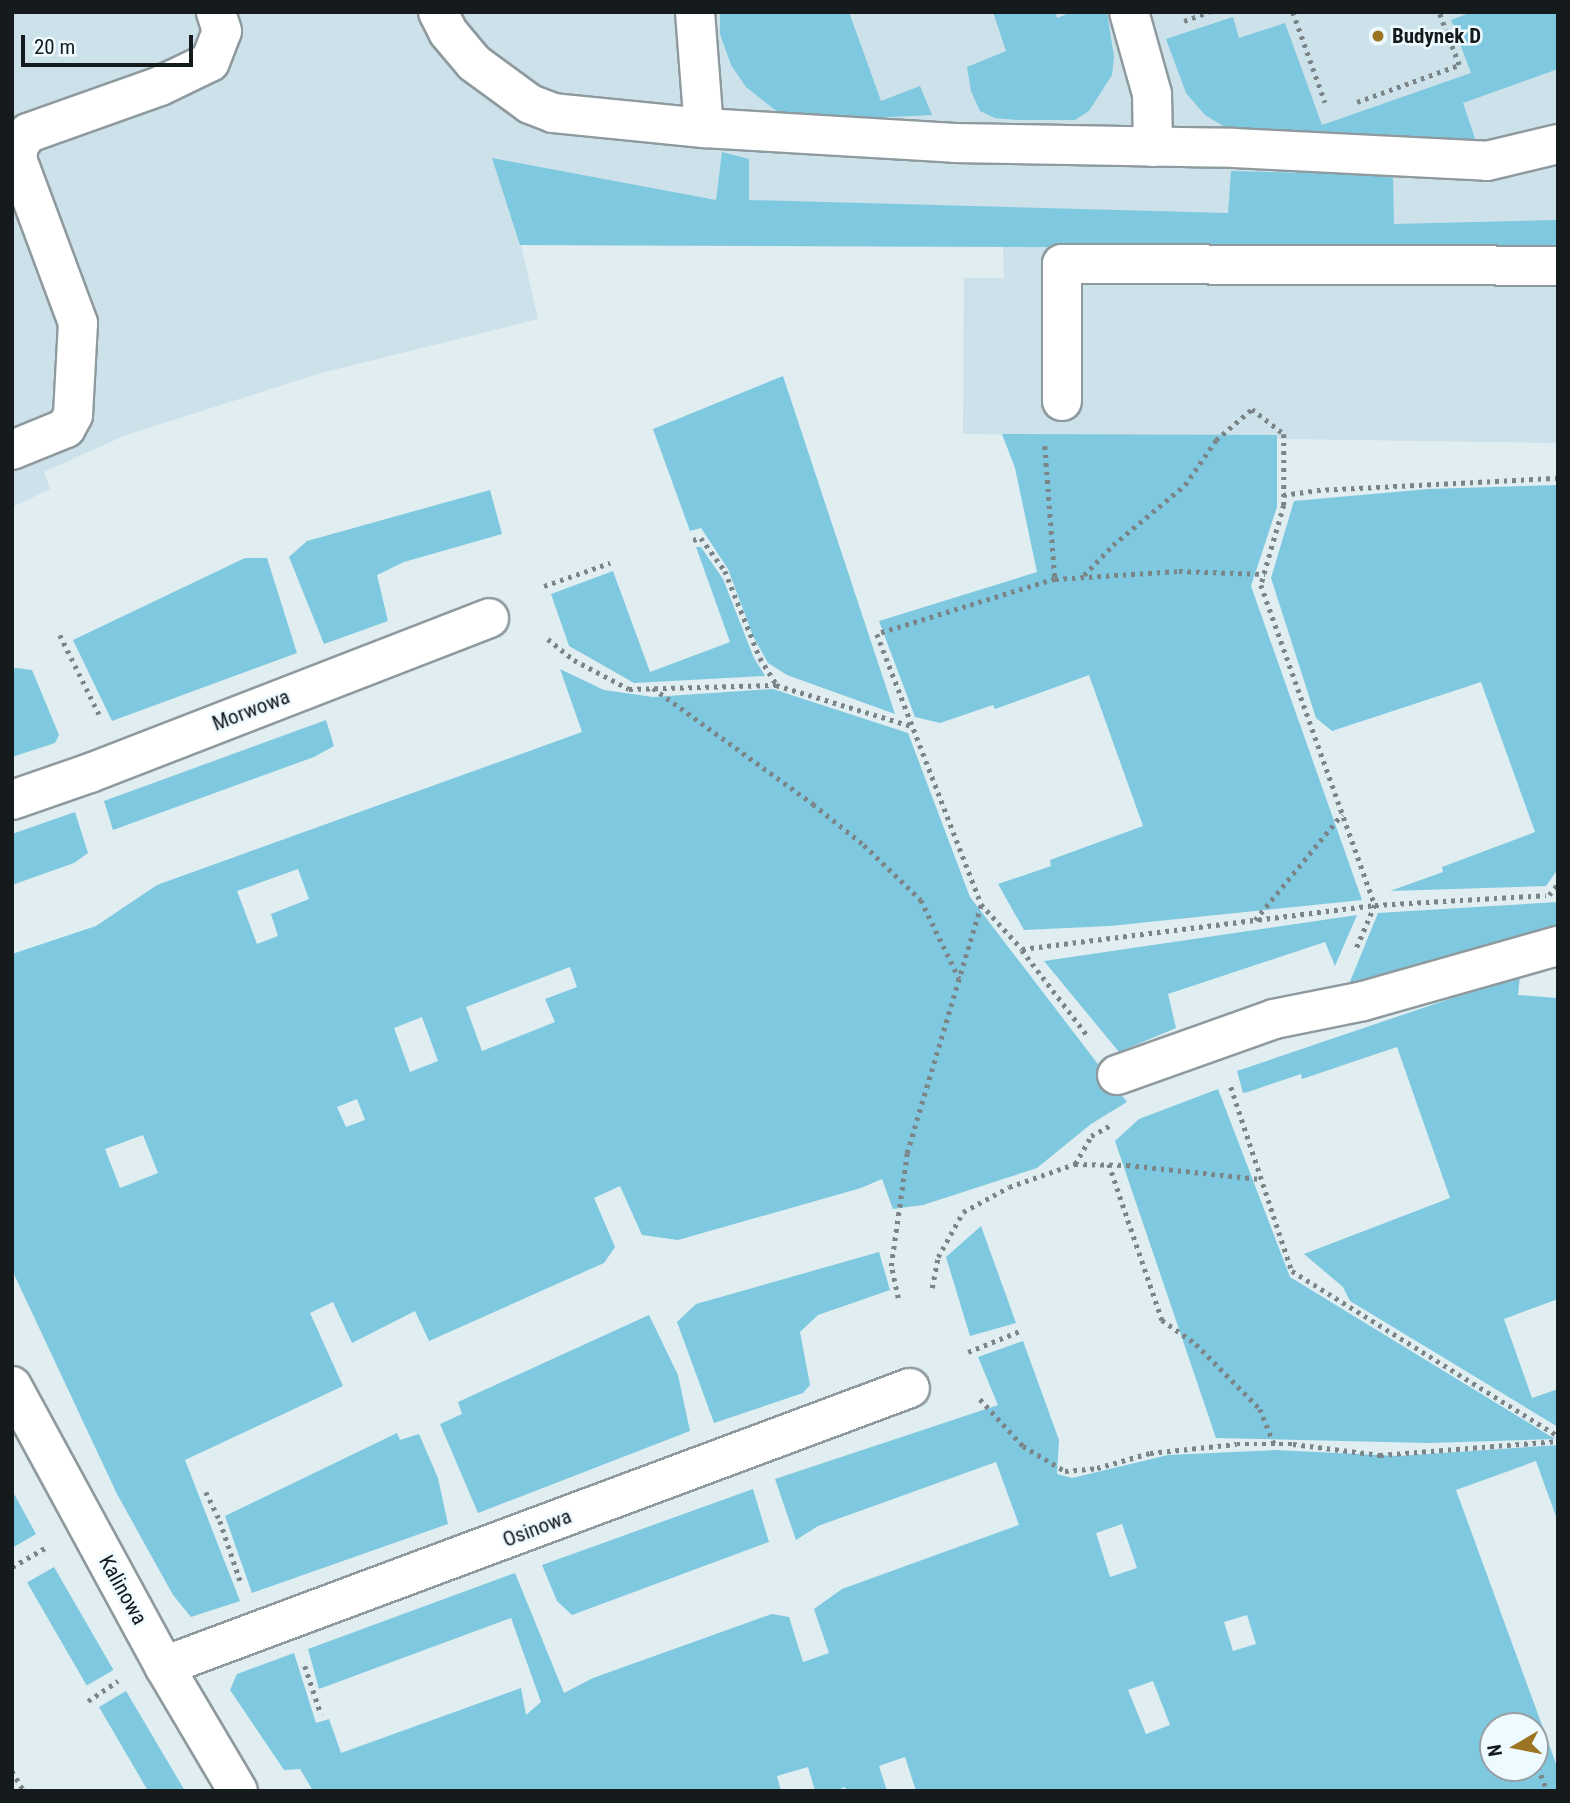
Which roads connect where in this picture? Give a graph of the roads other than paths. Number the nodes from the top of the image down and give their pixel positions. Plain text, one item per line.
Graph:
1 (216, 12) edge
2 (438, 12) edge
3 (695, 12) edge
4 (1129, 12) edge
5 (704, 128) junction
6 (1558, 144) edge
7 (1153, 147) junction
8 (1558, 266) edge
9 (1062, 401) road end
10 (12, 450) edge
11 (489, 618) dead end
12 (12, 800) edge
13 (1558, 946) edge
14 (1117, 1076) road end
15 (12, 1386) edge
16 (910, 1388) dead end
17 (164, 1666) junction
18 (239, 1791) edge

1 - 10 street
2 - 5 street
3 - 5 street
4 - 7 street
5 - 7 street
6 - 7 street
8 - 9 street
11 - 12 street, Morwowa
13 - 14 street
15 - 17 street, Kalinowa
16 - 17 street, Osinowa
17 - 18 street, Kalinowa

